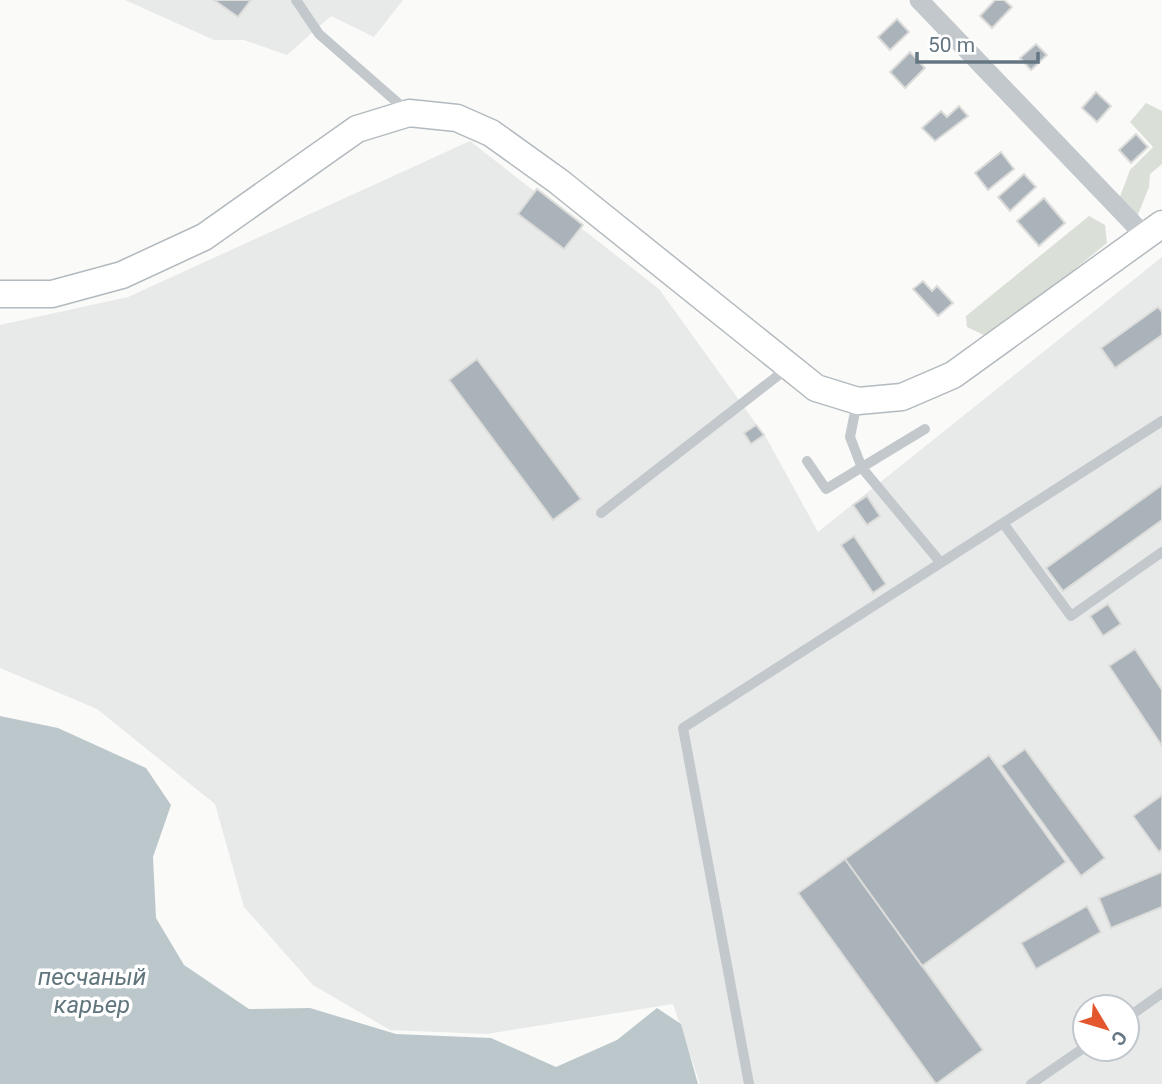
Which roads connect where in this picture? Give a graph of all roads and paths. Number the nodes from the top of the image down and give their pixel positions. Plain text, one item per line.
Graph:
1 (296, 0) edge
2 (919, 0) edge
3 (410, 113) junction
4 (1154, 230) edge
5 (0, 294) edge
6 (790, 367) junction
7 (858, 401) junction
8 (1162, 421) edge
9 (925, 429) dead end
10 (807, 461) dead end
11 (862, 468) junction
12 (601, 513) dead end
13 (1003, 523) junction
14 (1162, 552) edge
15 (941, 563) junction
16 (1162, 993) edge
17 (1141, 1008) edge
18 (1071, 1057) edge
19 (748, 1084) edge
20 (1031, 1084) edge

1 - 3 lane
2 - 4 street
3 - 5 street
3 - 6 street
4 - 7 street
6 - 7 street
6 - 12 lane
7 - 11 lane
8 - 13 lane
9 - 11 lane
10 - 11 lane
11 - 15 lane
13 - 14 lane
13 - 15 lane
15 - 19 lane
16 - 17 lane
18 - 20 lane

